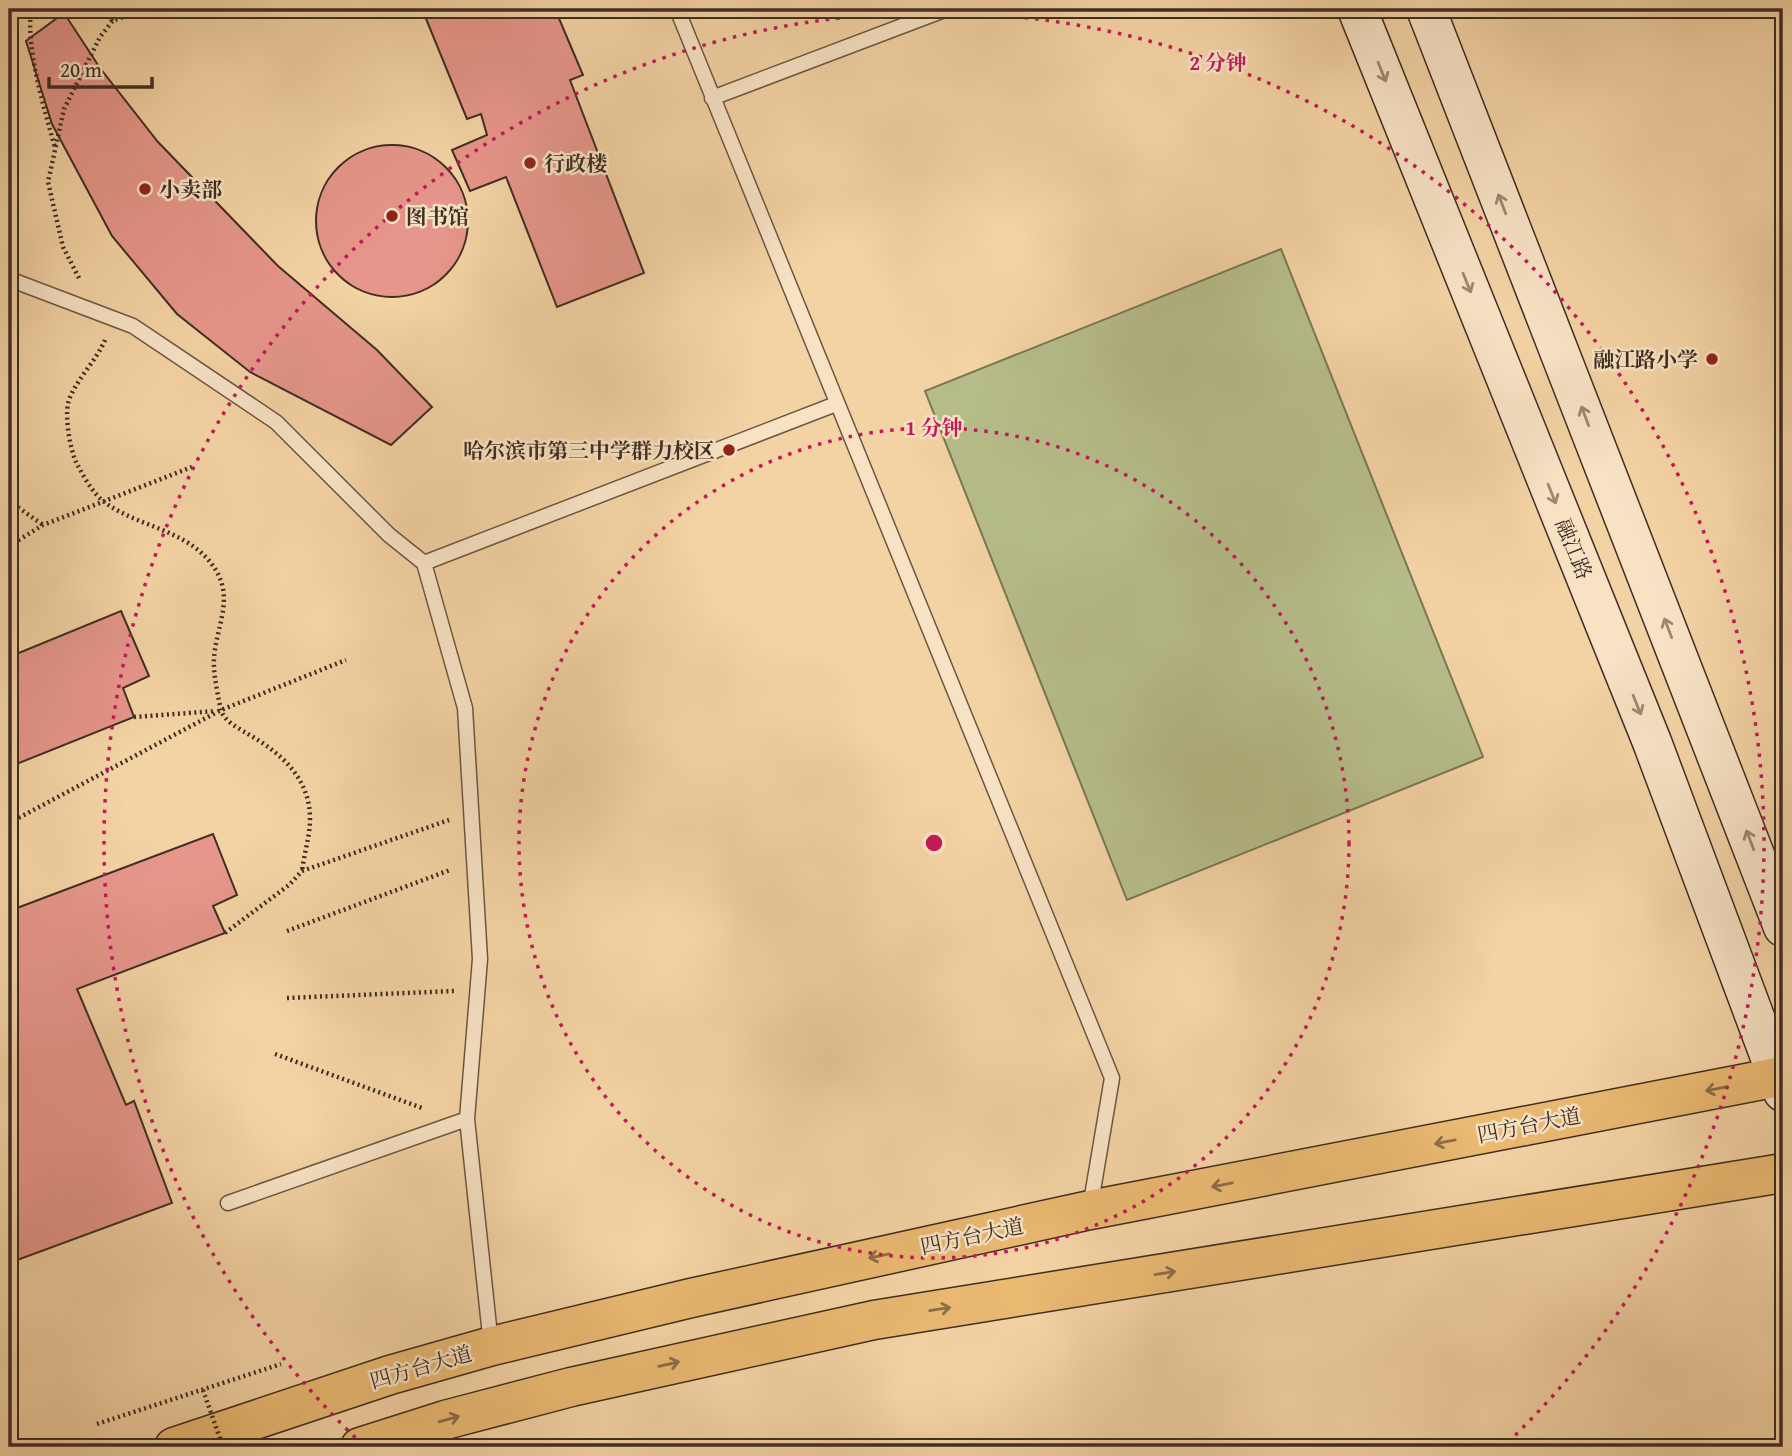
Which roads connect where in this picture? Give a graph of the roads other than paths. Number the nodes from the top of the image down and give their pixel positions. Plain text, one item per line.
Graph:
1 (677, 9) edge
2 (947, 9) edge
3 (1357, 9) edge
4 (1426, 9) edge
5 (712, 98) junction
6 (9, 279) edge
7 (836, 404) junction
8 (424, 563) junction
9 (1783, 927) edge
10 (1782, 1082) edge
11 (464, 1121) junction
12 (1783, 1174) edge
13 (228, 1203) dead end
14 (1090, 1210) junction
15 (492, 1346) junction
16 (174, 1447) edge
17 (360, 1447) edge

1 - 5 lane
2 - 5 lane
3 -> 10 main road, 融江路
9 -> 4 main road
5 - 7 lane
6 - 8 lane
7 - 8 lane
7 - 14 lane
8 - 11 lane
10 -> 14 main road, 四方台大道
11 - 13 lane
11 - 15 lane
17 -> 12 main road
14 -> 15 main road, 四方台大道
15 - 16 main road, 四方台大道

